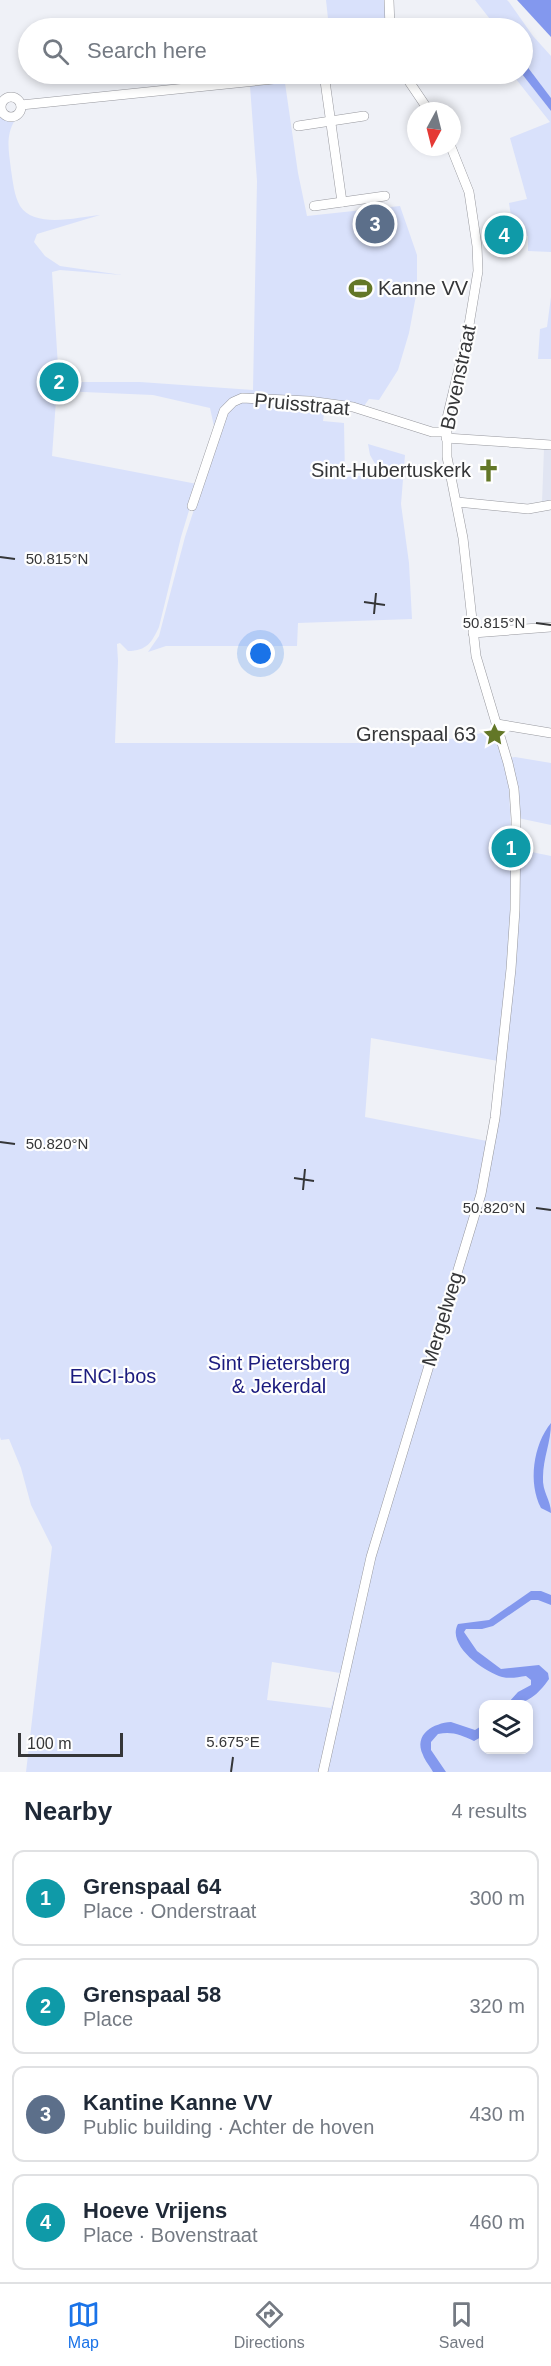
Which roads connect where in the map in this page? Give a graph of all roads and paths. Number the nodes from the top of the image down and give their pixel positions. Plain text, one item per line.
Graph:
1 (388, 0) edge
2 (389, 18) edge
3 (226, 84) edge
4 (325, 84) edge
5 (411, 84) edge
6 (423, 102) edge
7 (21, 105) dead end
8 (364, 116) dead end
9 (331, 121) junction
10 (298, 126) dead end
11 (455, 156) edge
12 (385, 196) dead end
13 (342, 202) junction
14 (314, 206) dead end
15 (446, 435) junction
16 (551, 446) edge
17 (457, 502) junction
18 (551, 505) edge
19 (192, 506) dead end
20 (551, 627) edge
21 (473, 633) junction
22 (496, 724) junction
23 (551, 733) edge
24 (323, 1772) edge

1 - 2 street
3 - 7 street
4 - 9 street
5 - 6 street
8 - 9 street
9 - 10 street
9 - 13 street
11 - 15 street, Bovenstraat
12 - 13 street
13 - 14 street
15 - 16 street, Pruisstraat
15 - 17 street, Bovenstraat
15 - 19 street, Pruisstraat
17 - 18 street
17 - 21 street, Bovenstraat
20 - 21 street
21 - 22 street, Bovenstraat
22 - 23 street
22 - 24 street, Mergelweg

